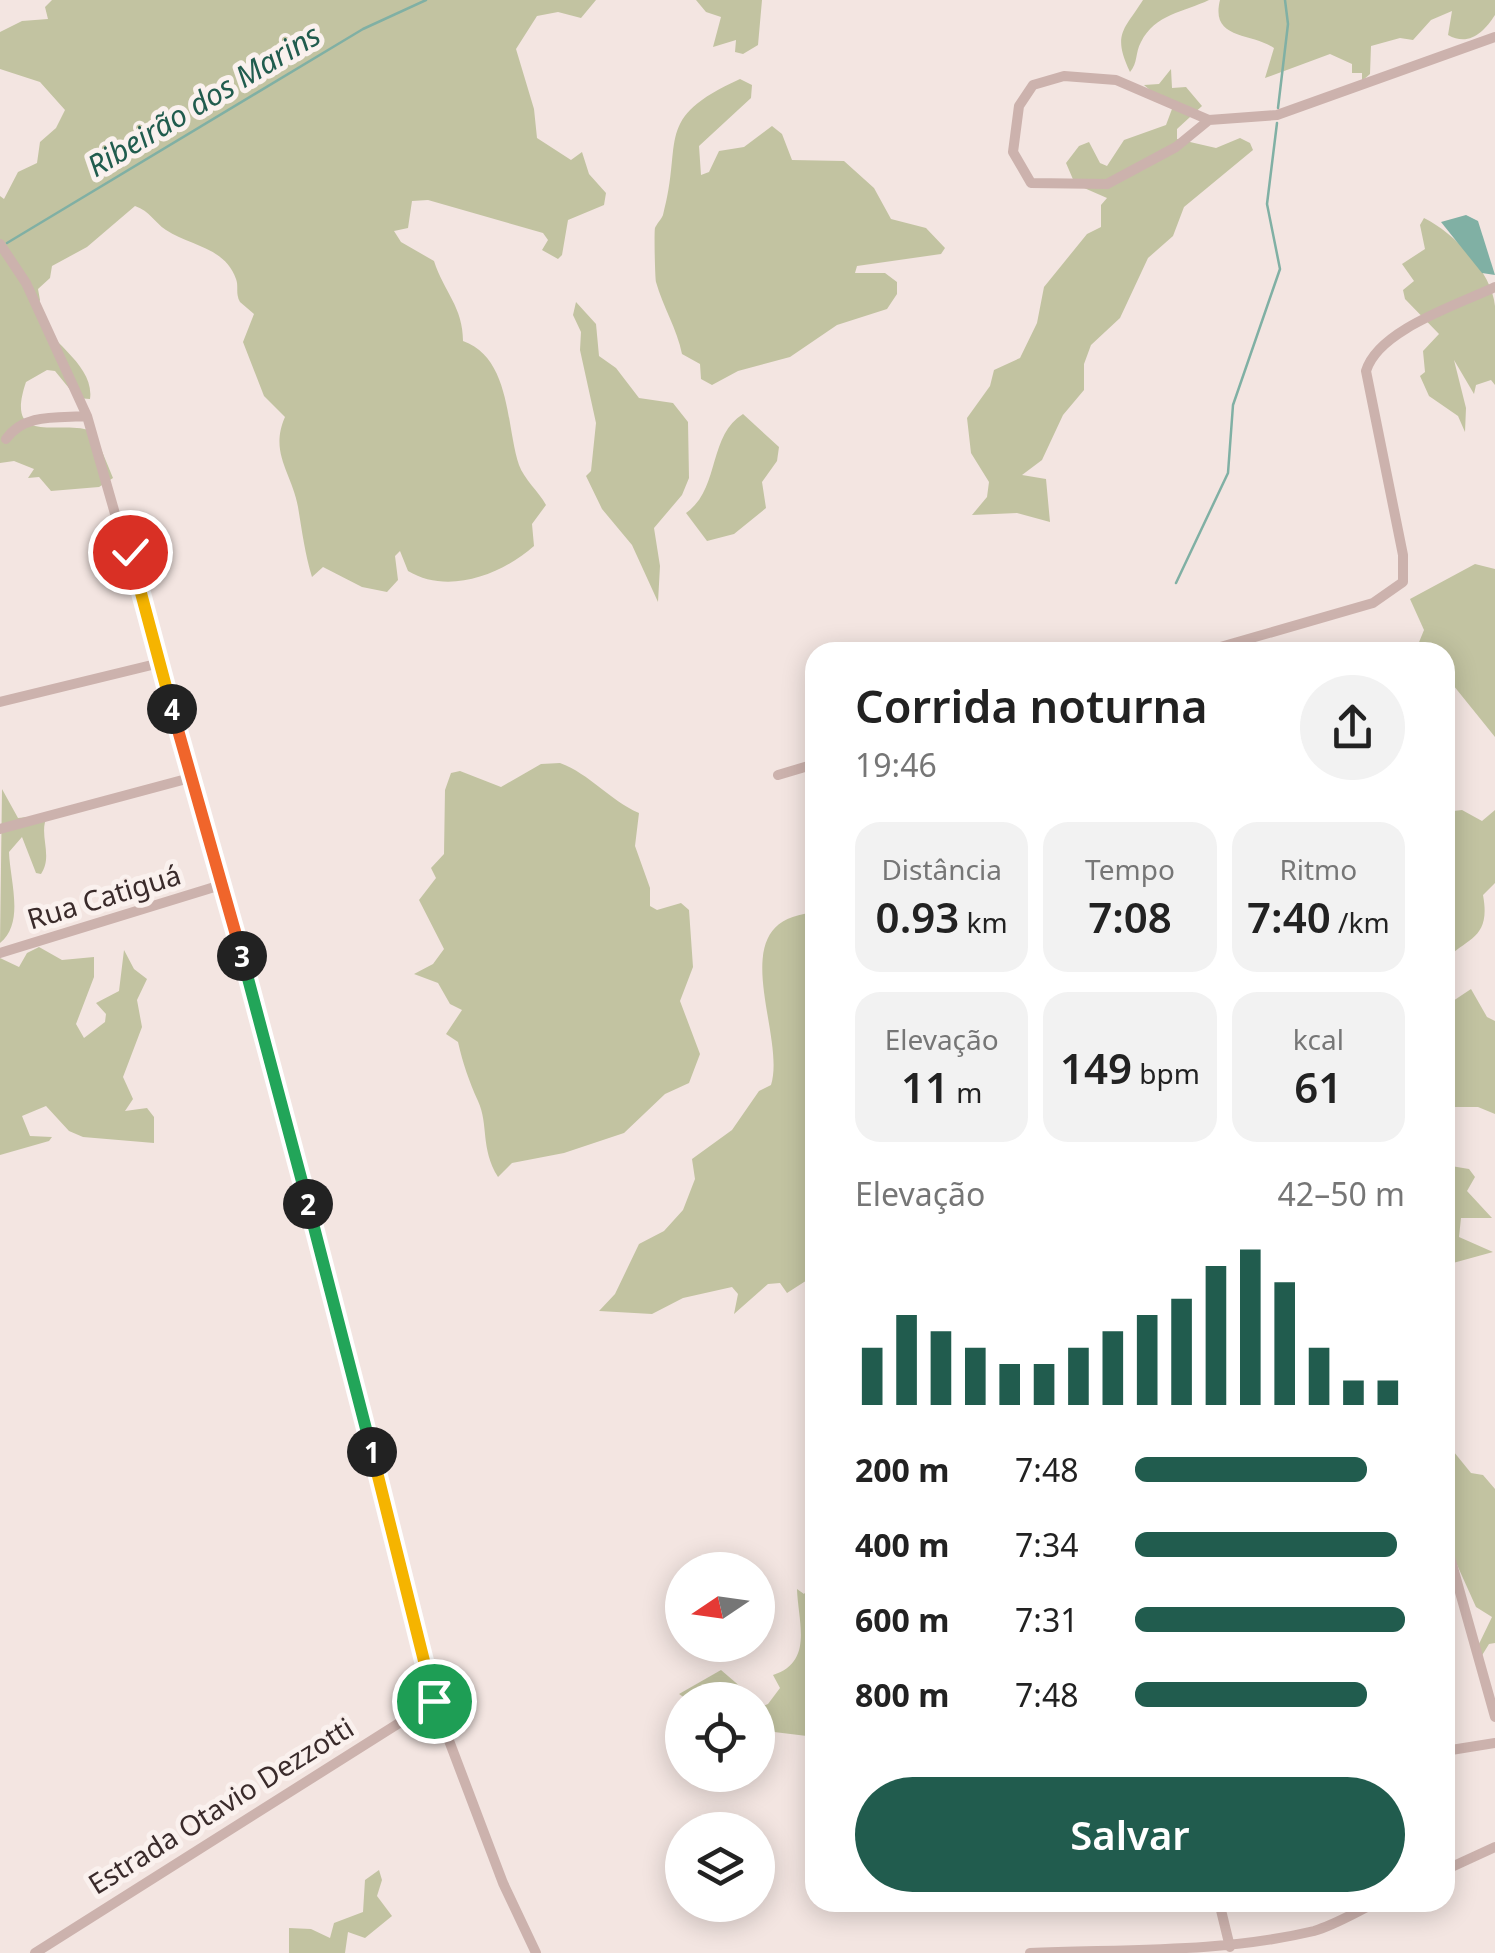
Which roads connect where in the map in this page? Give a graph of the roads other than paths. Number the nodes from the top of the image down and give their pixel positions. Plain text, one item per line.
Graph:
1 (1495, 37) edge
2 (1209, 120) junction
3 (0, 244) edge
4 (1495, 286) edge
5 (87, 416) junction
6 (6, 439) dead end
7 (1238, 642) edge
8 (160, 663) junction
9 (0, 702) edge
10 (805, 767) edge
11 (778, 775) dead end
12 (190, 778) junction
13 (0, 829) edge
14 (221, 885) junction
15 (0, 952) edge
16 (1455, 1574) edge
17 (434, 1701) junction
18 (1495, 1717) edge
19 (1495, 1743) edge
20 (1455, 1749) edge
21 (1495, 1847) edge
22 (1455, 1865) edge
23 (1221, 1912) edge
24 (1356, 1912) edge
25 (1230, 1947) junction
26 (35, 1953) edge
27 (536, 1953) edge
28 (1030, 1953) edge

1 - 2 street
2 - 2 street
3 - 5 street
4 - 7 street
5 - 6 street
5 - 8 street
8 - 9 street
8 - 12 street
10 - 11 street
12 - 13 street
12 - 14 street
14 - 15 street, Rua Catiguá
14 - 17 street
16 - 18 street
17 - 26 street, Estrada Otavio Dezzotti
17 - 27 street
19 - 20 street
21 - 22 street
23 - 25 street
24 - 25 street
25 - 28 street

